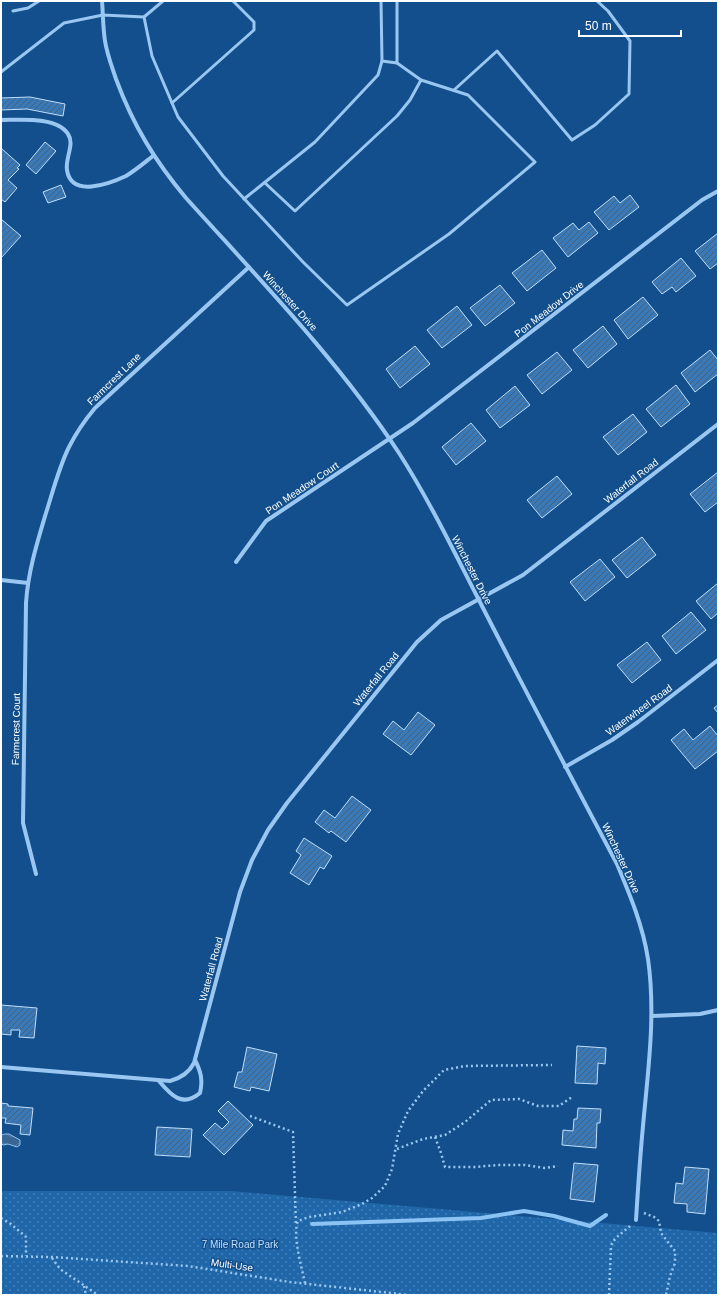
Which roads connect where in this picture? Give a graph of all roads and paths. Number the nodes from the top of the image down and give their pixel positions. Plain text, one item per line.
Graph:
1 (39, 1) edge
2 (102, 1) edge
3 (163, 1) edge
4 (234, 1) edge
5 (381, 1) edge
6 (397, 1) edge
7 (598, 1) edge
8 (13, 11) dead end
9 (103, 15) junction
10 (144, 17) junction
11 (382, 61) junction
12 (397, 63) junction
13 (1, 72) edge
14 (421, 80) junction
15 (454, 90) junction
16 (172, 104) junction
17 (1, 120) edge
18 (153, 156) junction
19 (265, 183) junction
20 (718, 191) edge
21 (244, 199) junction
22 (249, 267) junction
23 (718, 424) edge
24 (389, 439) junction
25 (236, 562) dead end
26 (1, 580) edge
27 (28, 582) junction
28 (478, 600) junction
29 (718, 660) edge
30 (565, 767) junction
31 (36, 874) dead end
32 (718, 1010) edge
33 (652, 1016) junction
34 (195, 1060) junction
35 (552, 1065) dead end
36 (1, 1067) edge
37 (158, 1081) junction
38 (572, 1097) dead end
39 (250, 1116) dead end
40 (435, 1137) junction
41 (397, 1149) junction
42 (558, 1166) dead end
43 (637, 1208) junction
44 (1, 1218) edge
45 (636, 1220) joint
46 (296, 1227) junction
47 (1, 1256) edge
48 (26, 1256) junction
49 (52, 1257) junction
50 (305, 1283) junction
51 (84, 1286) junction
52 (86, 1295) edge
53 (98, 1295) edge
54 (409, 1295) edge
55 (609, 1295) edge
56 (666, 1295) edge

1 - 8 lane
2 - 9 street, Winchester Drive
3 - 10 lane
4 - 16 lane
5 - 11 lane
6 - 12 lane
7 - 15 lane
9 - 10 lane
9 - 13 lane
9 - 18 street, Winchester Drive
10 - 16 lane
11 - 12 lane
11 - 19 lane
12 - 14 lane
14 - 15 lane
14 - 19 lane
15 - 21 lane
16 - 21 lane
17 - 18 street
18 - 22 street, Winchester Drive
19 - 21 lane
20 - 24 street, Pon Meadow Drive
22 - 24 street, Winchester Drive
22 - 27 street, Farmcrest Lane
23 - 28 street, Waterfall Road
24 - 25 street, Pon Meadow Court
24 - 28 street, Winchester Drive
26 - 27 street
27 - 31 street, Farmcrest Court
28 - 30 street, Winchester Drive
28 - 34 street, Waterfall Road
29 - 30 street, Waterwheel Road
30 - 33 street, Winchester Drive
32 - 33 street
33 - 43 street, Winchester Drive
34 - 37 street, Waterfall Road
34 - 37 street
35 - 41 path
36 - 37 street, Waterfall Road
38 - 40 path
39 - 46 path
40 - 41 path
40 - 42 path
41 - 46 path
43 - 45 street, Winchester Drive
43 - 56 path
44 - 48 path
45 - 55 path
46 - 50 path
47 - 48 path, Multi-Use
48 - 49 path, Multi-Use
49 - 50 path, Multi-Use
49 - 51 path
50 - 54 path, Multi-Use
51 - 52 path
51 - 53 path

